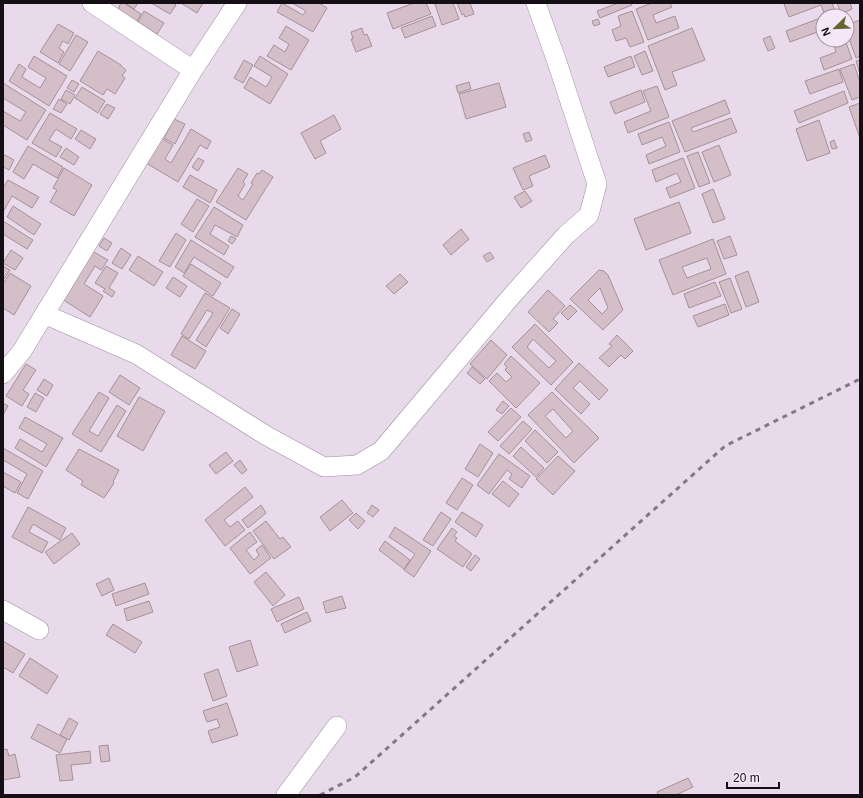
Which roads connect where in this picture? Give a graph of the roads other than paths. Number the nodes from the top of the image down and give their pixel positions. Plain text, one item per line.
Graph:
1 (92, 3) edge
2 (237, 3) edge
3 (536, 3) edge
4 (193, 70) junction
5 (44, 314) junction
6 (3, 374) edge
7 (3, 610) edge
8 (39, 630) dead end
9 (337, 726) dead end
10 (286, 795) edge

1 - 4 street
2 - 4 street
3 - 5 street
4 - 5 street
5 - 6 street
7 - 8 street
9 - 10 street

